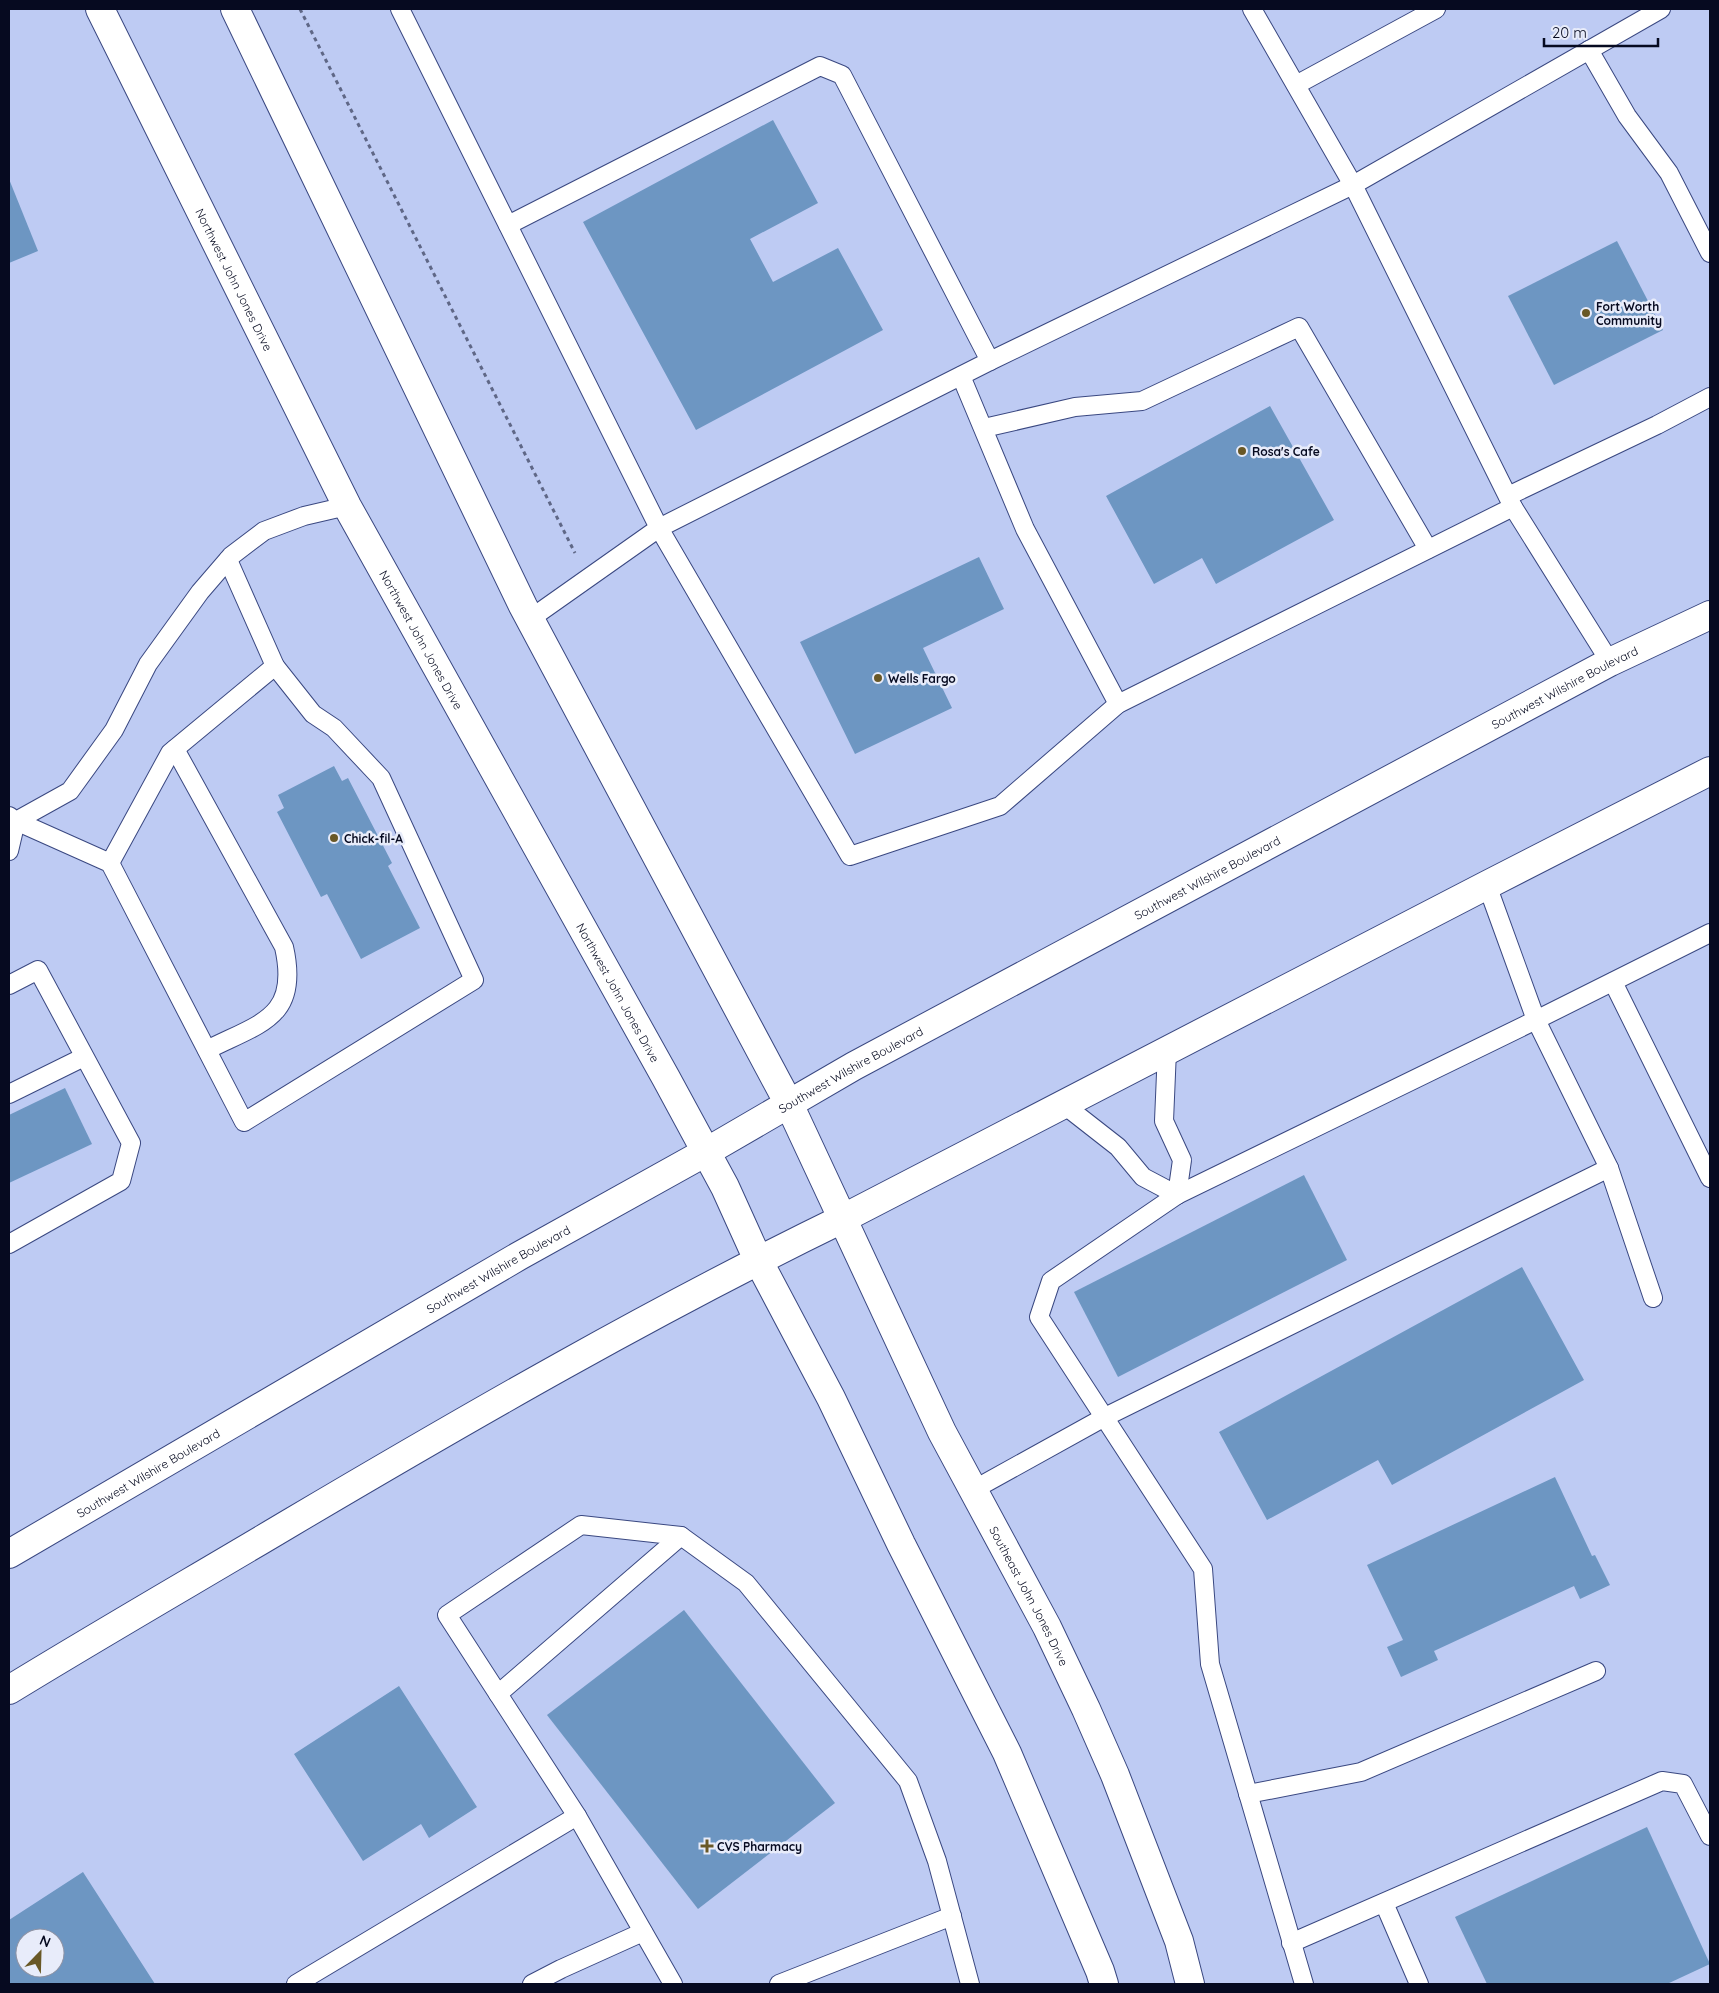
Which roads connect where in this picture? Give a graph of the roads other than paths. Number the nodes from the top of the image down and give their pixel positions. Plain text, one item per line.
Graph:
1 (100, 9) edge
2 (235, 9) edge
3 (400, 9) edge
4 (1252, 9) edge
5 (1436, 9) edge
6 (1661, 9) edge
7 (1590, 50) junction
8 (1296, 86) junction
9 (1354, 185) junction
10 (508, 226) junction
11 (1710, 253) edge
12 (990, 362) junction
13 (961, 376) junction
14 (1710, 397) edge
15 (984, 428) junction
16 (1510, 501) junction
17 (346, 506) junction
18 (659, 528) junction
19 (1428, 549) junction
20 (228, 560) junction
21 (1710, 615) edge
22 (530, 619) junction
23 (1610, 662) junction
24 (275, 666) junction
25 (1118, 704) junction
26 (175, 749) junction
27 (1710, 771) edge
28 (13, 818) edge
29 (9, 851) edge
30 (110, 863) junction
31 (1486, 884) junction
32 (1710, 933) edge
33 (1613, 982) junction
34 (9, 985) edge
35 (1536, 1020) junction
36 (207, 1050) junction
37 (1167, 1050) junction
38 (84, 1057) junction
39 (9, 1094) edge
40 (789, 1104) junction
41 (1063, 1104) junction
42 (706, 1152) junction
43 (1609, 1168) junction
44 (1710, 1178) edge
45 (1178, 1195) junction
46 (842, 1219) junction
47 (9, 1244) edge
48 (758, 1260) junction
49 (1653, 1298) dead end
50 (1103, 1418) junction
51 (973, 1490) junction
52 (680, 1536) junction
53 (9, 1554) edge
54 (1596, 1671) dead end
55 (9, 1690) edge
56 (498, 1694) junction
57 (1248, 1794) junction
58 (576, 1816) junction
59 (1710, 1836) edge
60 (1384, 1903) junction
61 (952, 1916) junction
62 (644, 1932) junction
63 (1291, 1943) junction
64 (296, 1984) edge
65 (532, 1984) edge
66 (674, 1984) edge
67 (779, 1984) edge
68 (970, 1984) edge
69 (1104, 1984) edge
70 (1190, 1984) edge
71 (1304, 1984) edge
72 (1419, 1984) edge

1 - 17 main road, Northwest John Jones Drive
2 - 22 main road
3 - 10 lane
4 - 8 lane
5 - 8 lane
6 - 7 lane
7 - 9 lane
7 - 11 lane
8 - 9 lane
9 - 12 lane
9 - 16 lane
10 - 12 lane
10 - 18 lane
12 - 13 lane
13 - 15 lane
13 - 18 lane
14 - 16 lane
15 - 19 lane
15 - 25 lane
16 - 19 lane
16 - 23 lane
17 - 20 lane
17 - 42 main road, Northwest John Jones Drive
18 - 22 lane
18 - 25 lane
19 - 25 lane
20 - 24 lane
20 - 28 lane
21 - 23 main road, Southwest Wilshire Boulevard
22 - 40 main road
23 - 40 main road, Southwest Wilshire Boulevard
24 - 26 lane
24 - 36 lane
26 - 30 lane
26 - 36 lane
27 - 31 main road
28 - 29 lane
28 - 30 lane
30 - 36 lane
31 - 35 lane
31 - 37 main road
32 - 33 lane
33 - 35 lane
33 - 44 lane
34 - 38 lane
35 - 43 lane
35 - 45 lane
37 - 41 main road
37 - 45 lane
38 - 39 lane
38 - 47 lane
40 - 42 main road, Southwest Wilshire Boulevard
40 - 46 main road
41 - 45 lane
41 - 46 main road
42 - 48 main road, Northwest John Jones Drive
42 - 53 main road, Southwest Wilshire Boulevard
43 - 49 lane
43 - 50 lane
45 - 50 lane
46 - 48 main road
46 - 51 main road, Southeast John Jones Drive
48 - 55 main road
48 - 69 main road
50 - 51 lane
50 - 57 lane
51 - 70 main road, Southeast John Jones Drive
52 - 56 lane
52 - 56 lane
52 - 61 lane
54 - 57 lane
56 - 58 lane
57 - 63 lane
58 - 62 lane
58 - 64 lane
59 - 60 lane
60 - 63 lane
60 - 72 lane
61 - 67 lane
61 - 68 lane
62 - 65 lane
62 - 66 lane
63 - 71 lane

